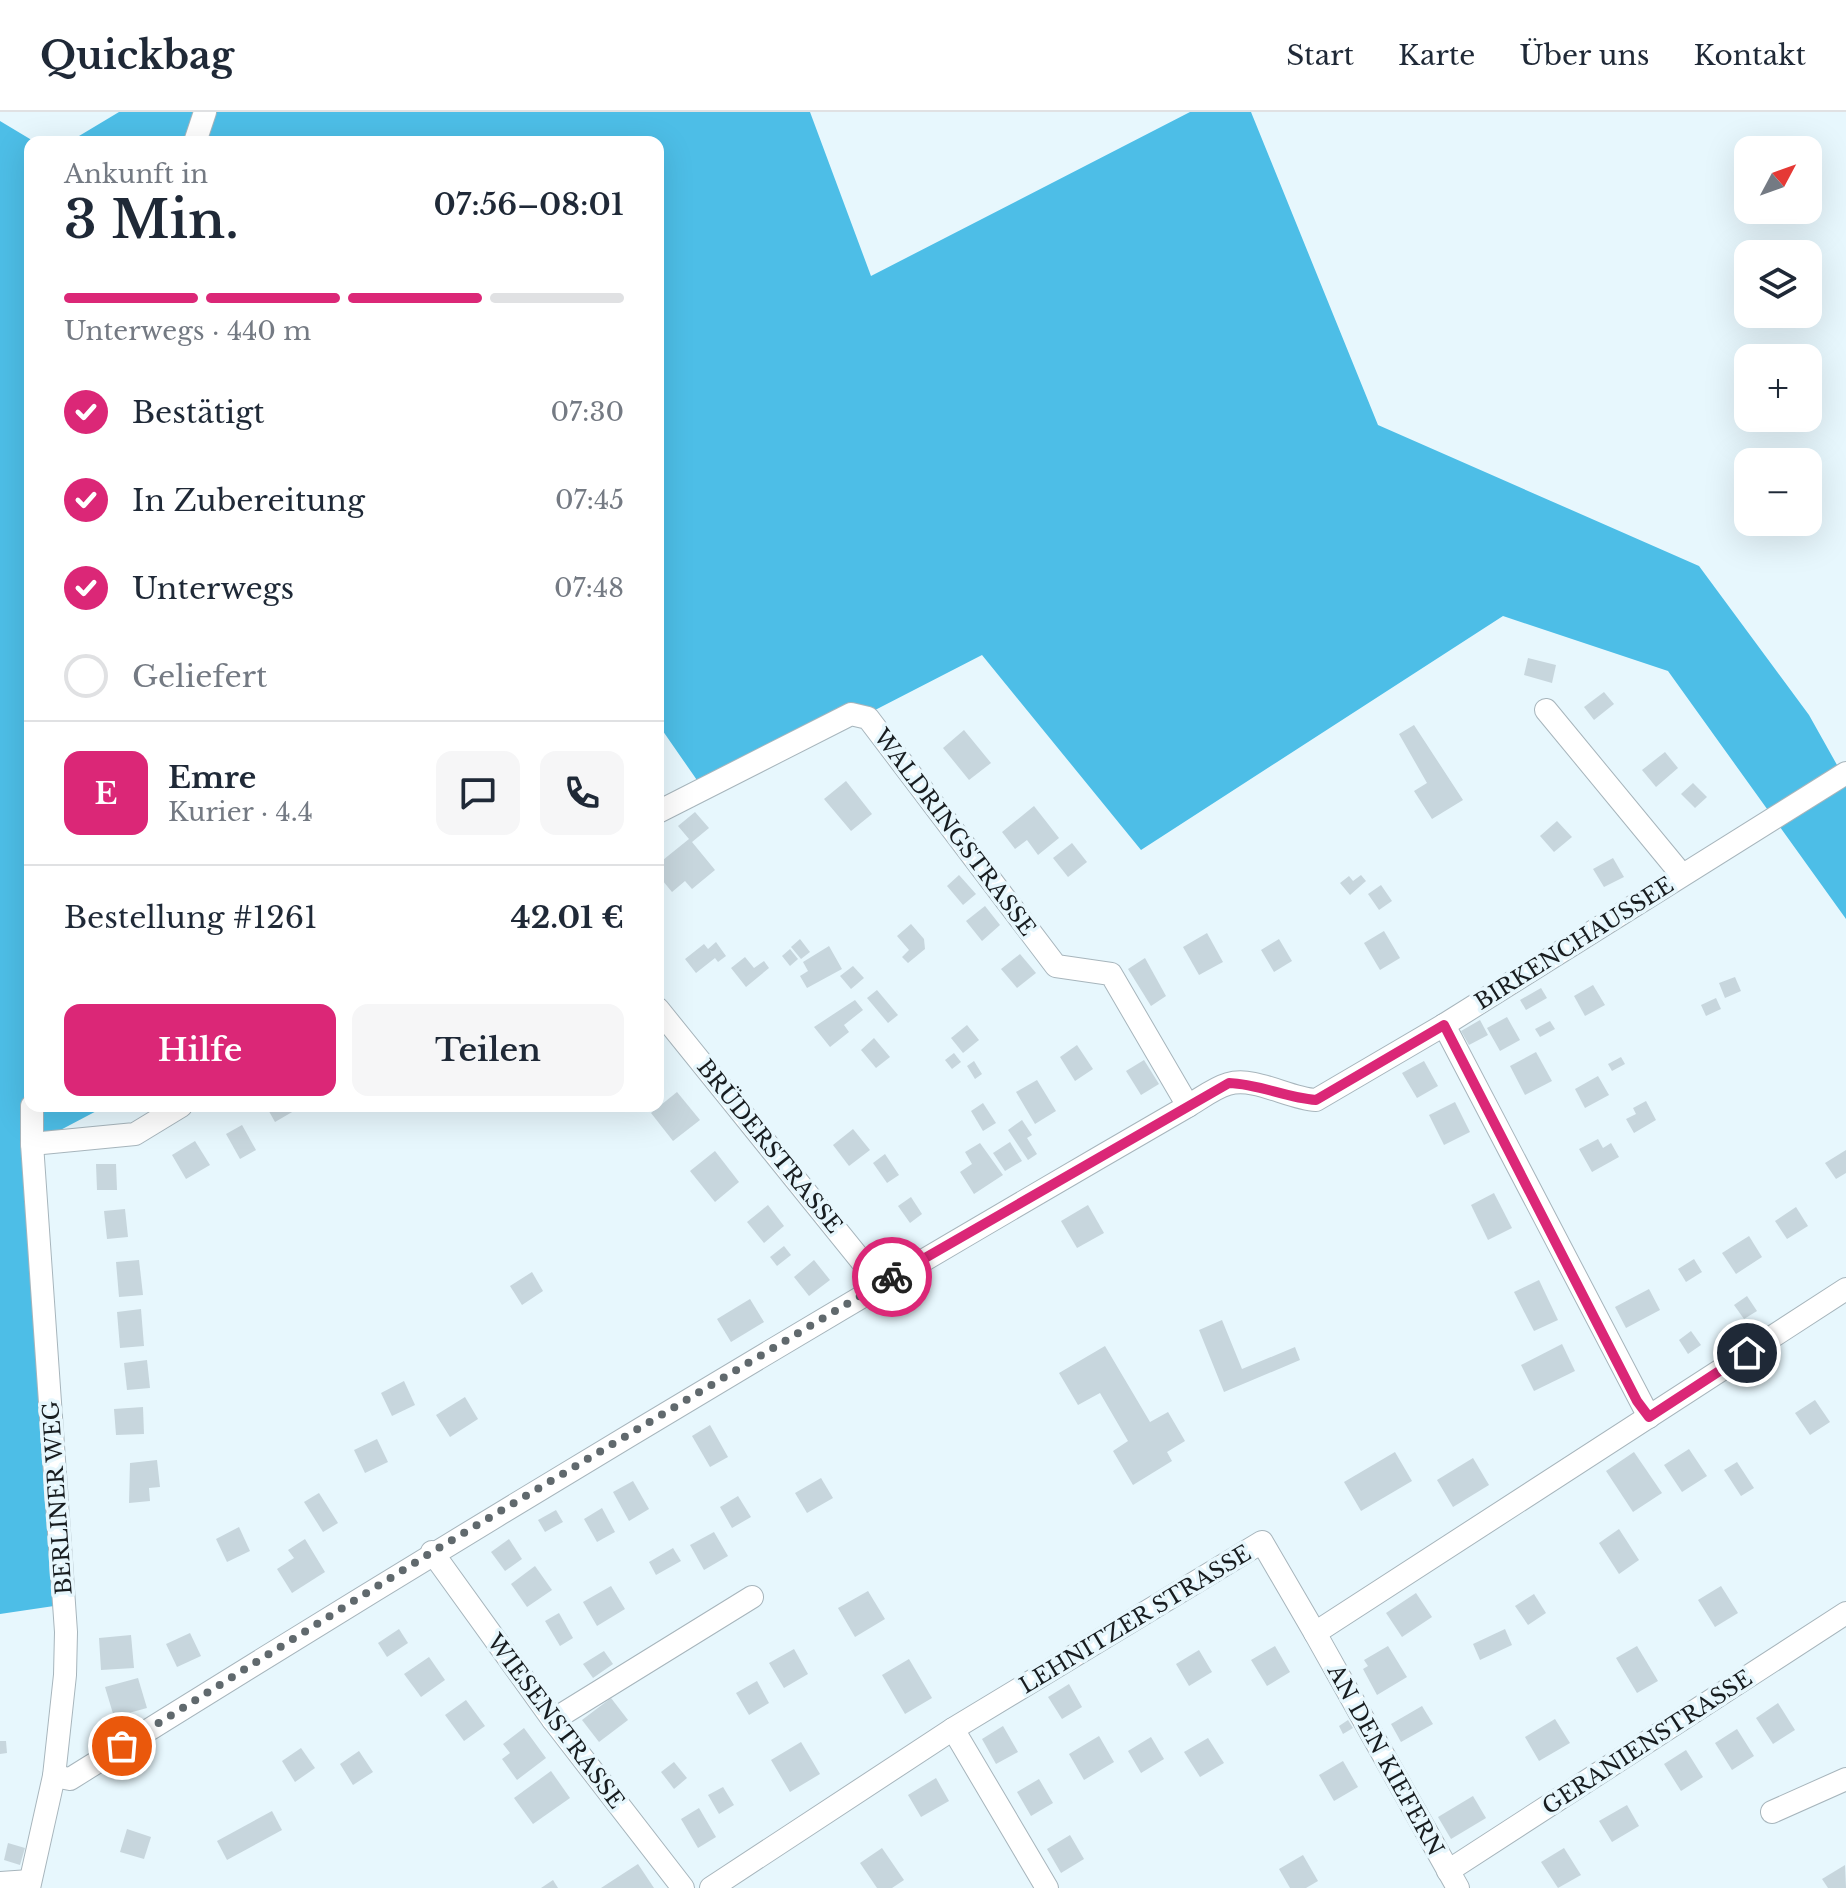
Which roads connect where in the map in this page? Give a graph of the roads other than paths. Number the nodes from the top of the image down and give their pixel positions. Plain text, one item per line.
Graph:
1 (205, 112) edge
2 (197, 136) edge
3 (1546, 710) dead end
4 (1846, 773) edge
5 (664, 809) edge
6 (1682, 875) junction
7 (664, 1016) edge
8 (1444, 1025) junction
9 (1188, 1106) junction
10 (32, 1112) edge
11 (171, 1112) edge
12 (32, 1144) junction
13 (880, 1284) junction
14 (1846, 1289) edge
15 (1649, 1417) junction
16 (432, 1552) junction
17 (752, 1597) dead end
18 (1846, 1613) edge
19 (1315, 1633) junction
20 (553, 1720) junction
21 (953, 1729) junction
22 (54, 1776) junction
23 (1846, 1779) edge
24 (1772, 1812) dead end
25 (1453, 1879) edge
26 (0, 1883) edge
27 (29, 1885) edge
28 (683, 1888) edge
29 (711, 1888) edge
30 (1047, 1888) edge

1 - 2 street
3 - 6 street, BIRKENCHAUSSEE
4 - 6 street, BIRKENCHAUSSEE
5 - 9 street, WALDRINGSTRASSE
6 - 8 street, BIRKENCHAUSSEE
7 - 13 street, BRÜDERSTRASSE
8 - 9 street, BIRKENCHAUSSEE
8 - 15 street
9 - 13 street, BIRKENCHAUSSEE
10 - 12 street, BERLINER WEG
11 - 12 street
12 - 22 street, BERLINER WEG
13 - 16 street, BIRKENCHAUSSEE
14 - 15 street
15 - 19 street
16 - 20 street, WIESENSTRASSE
16 - 22 street, BIRKENCHAUSSEE
17 - 20 street
18 - 25 street, GERANIENSTRASSE
19 - 21 street, LEHNITZER STRASSE
19 - 25 street, AN DEN KIEFERN
20 - 28 street, WIESENSTRASSE
21 - 29 street, LEHNITZER STRASSE
21 - 30 street
22 - 27 street, BERLINER WEG
23 - 24 street
26 - 27 street

